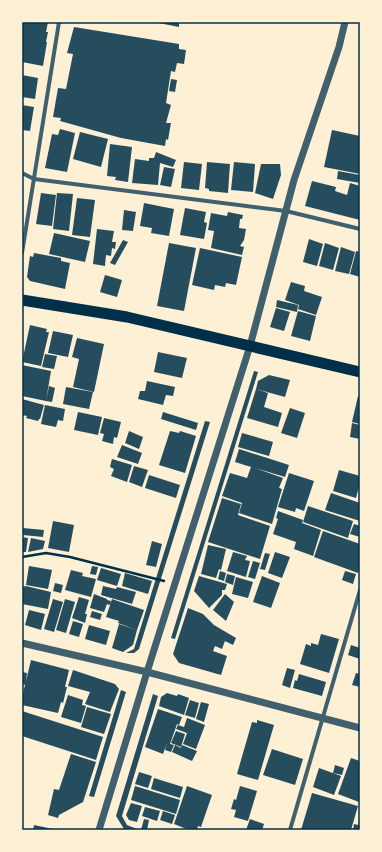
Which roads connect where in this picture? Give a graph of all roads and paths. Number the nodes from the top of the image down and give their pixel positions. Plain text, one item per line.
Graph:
1 (59, 22) edge
2 (345, 22) edge
3 (22, 173) edge
4 (34, 179) junction
5 (286, 211) junction
6 (360, 229) edge
7 (22, 253) edge
8 (22, 300) edge
9 (250, 346) junction
10 (360, 372) edge
11 (22, 556) edge
12 (175, 584) junction
13 (360, 590) edge
14 (22, 643) edge
15 (147, 672) junction
16 (322, 718) junction
17 (360, 728) edge
18 (99, 830) edge
19 (290, 830) edge

1 - 4 street
2 - 5 street
3 - 4 street
4 - 5 street
4 - 7 street
5 - 6 street
5 - 9 street
8 - 9 highway
9 - 10 highway
9 - 12 street
11 - 12 path
12 - 15 street
13 - 16 street
14 - 15 street
15 - 16 street
15 - 18 street
16 - 17 street
16 - 19 street

